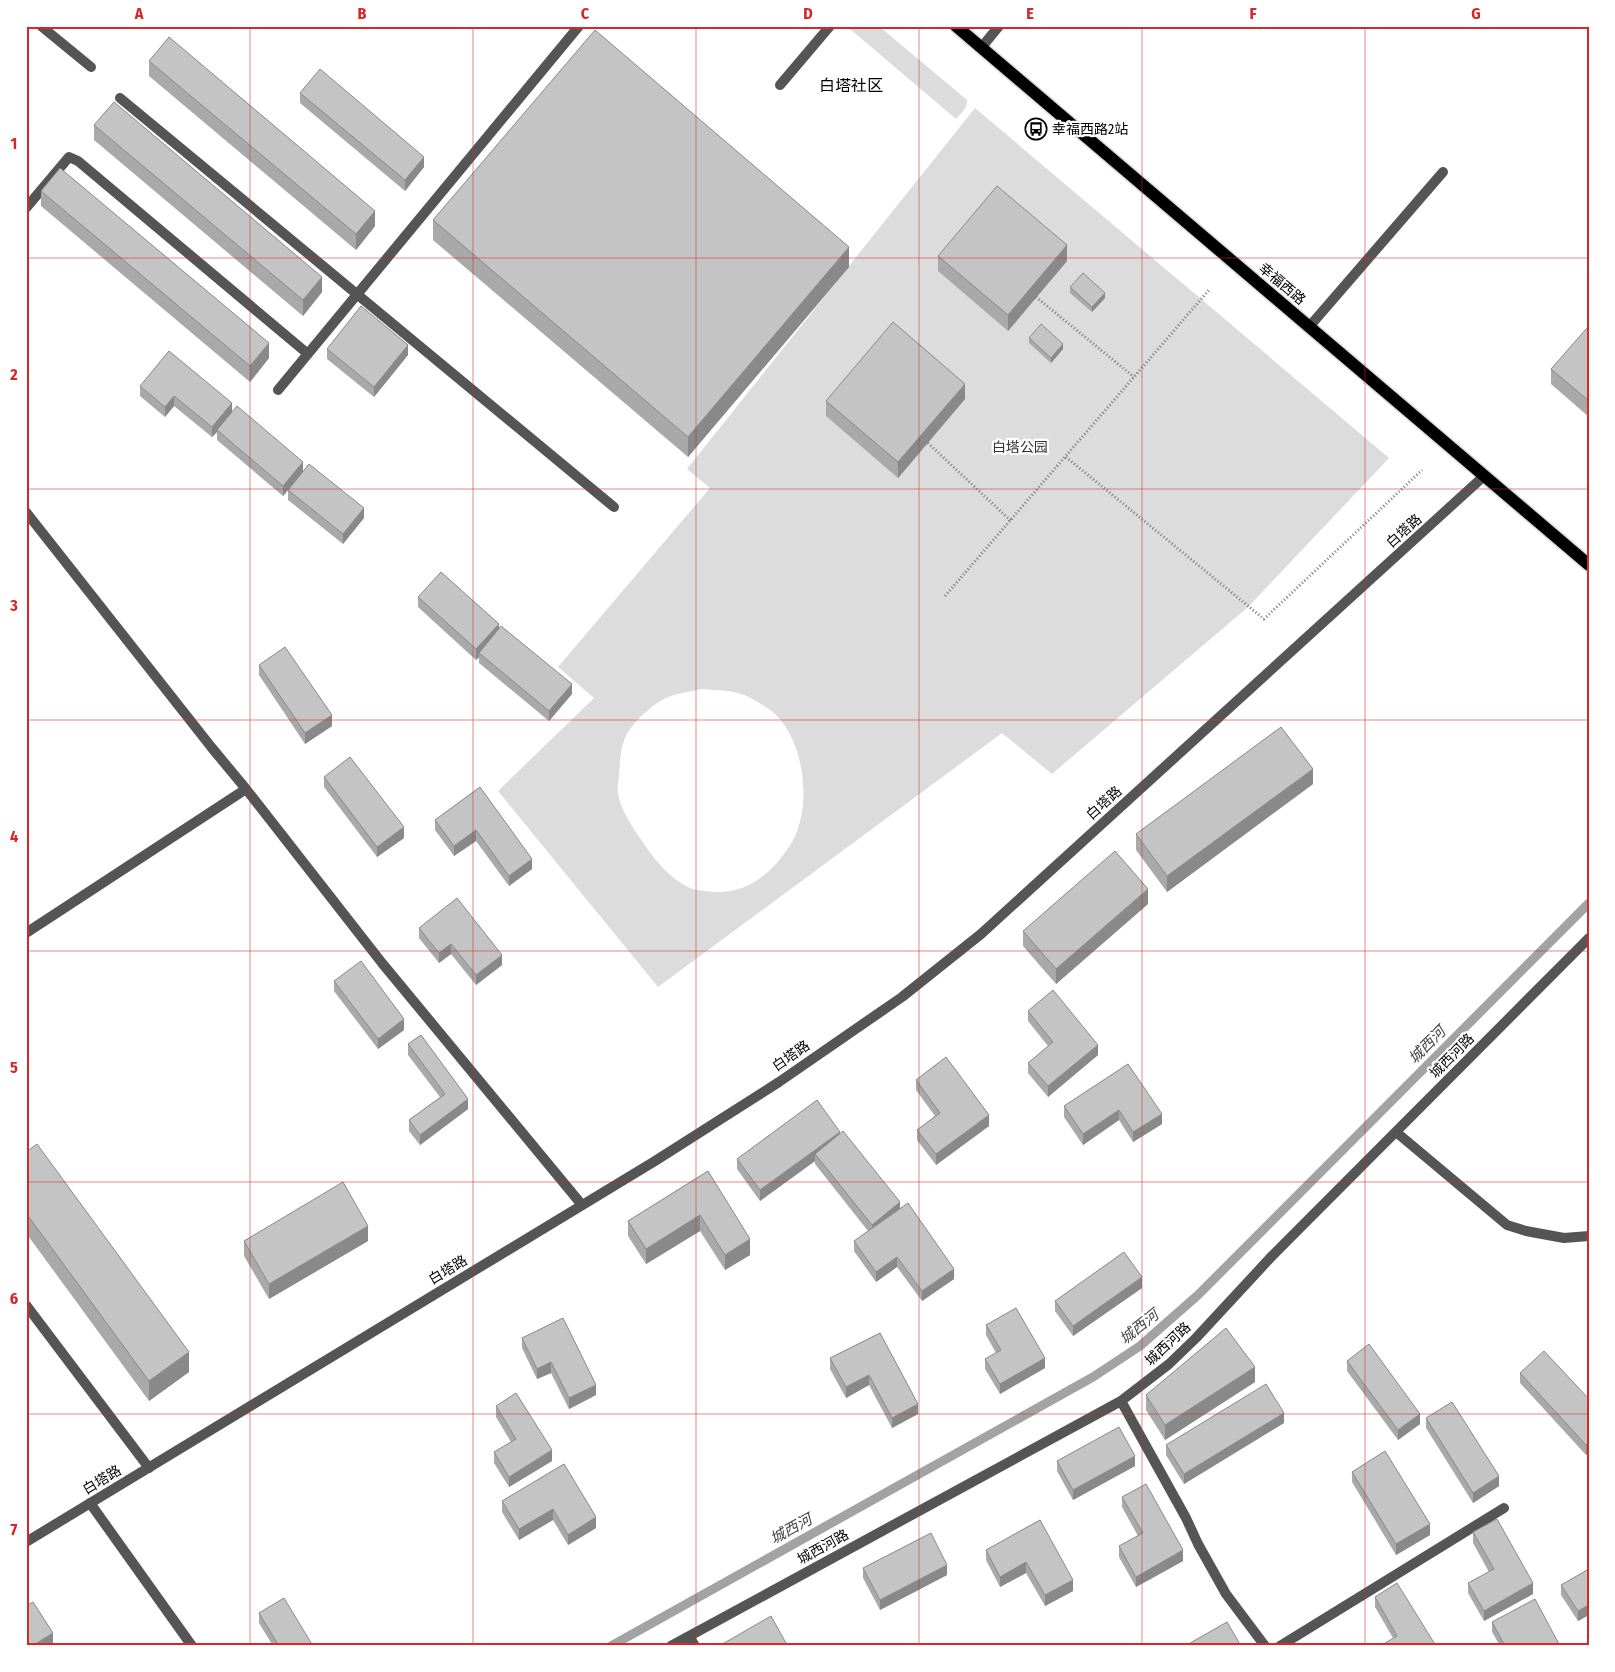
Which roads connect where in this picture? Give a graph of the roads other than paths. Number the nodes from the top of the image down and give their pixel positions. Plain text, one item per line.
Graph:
1 (41, 26) edge
2 (579, 26) edge
3 (830, 26) edge
4 (956, 26) edge
5 (1000, 26) edge
6 (981, 48) junction
7 (91, 67) dead end
8 (780, 85) dead end
9 (120, 98) dead end
10 (1443, 172) dead end
11 (26, 208) edge
12 (357, 294) junction
13 (1310, 327) junction
14 (308, 354) junction
15 (278, 390) dead end
16 (1484, 476) junction
17 (614, 507) dead end
18 (26, 512) edge
19 (1589, 565) edge
20 (246, 789) junction
21 (26, 933) edge
22 (1589, 938) edge
23 (1396, 1132) junction
24 (582, 1205) junction
25 (1589, 1236) edge
26 (26, 1305) edge
27 (1121, 1401) junction
28 (149, 1468) junction
29 (90, 1503) junction
30 (1504, 1508) dead end
31 (26, 1542) edge
32 (689, 1636) junction
33 (192, 1646) edge
34 (671, 1646) edge
35 (695, 1646) edge
36 (1265, 1646) edge
37 (1280, 1646) edge

1 - 7 street
2 - 12 street
3 - 8 street
4 - 6 main road, 幸福西路
5 - 6 street
6 - 13 main road, 幸福西路
9 - 12 street
10 - 13 street
11 - 14 street
12 - 14 street
12 - 17 street
13 - 16 main road, 幸福西路
14 - 15 street
16 - 19 main road, 幸福西路
16 - 24 street, 白塔路
18 - 20 street
20 - 21 street
20 - 24 street
22 - 23 street, 城西河路
23 - 25 street
23 - 27 street, 城西河路
24 - 28 street, 白塔路
26 - 28 street
27 - 32 street, 城西河路
27 - 36 street
28 - 29 street, 白塔路
29 - 31 street, 白塔路
29 - 33 street
30 - 37 street
32 - 34 street, 城西河路
32 - 35 street

